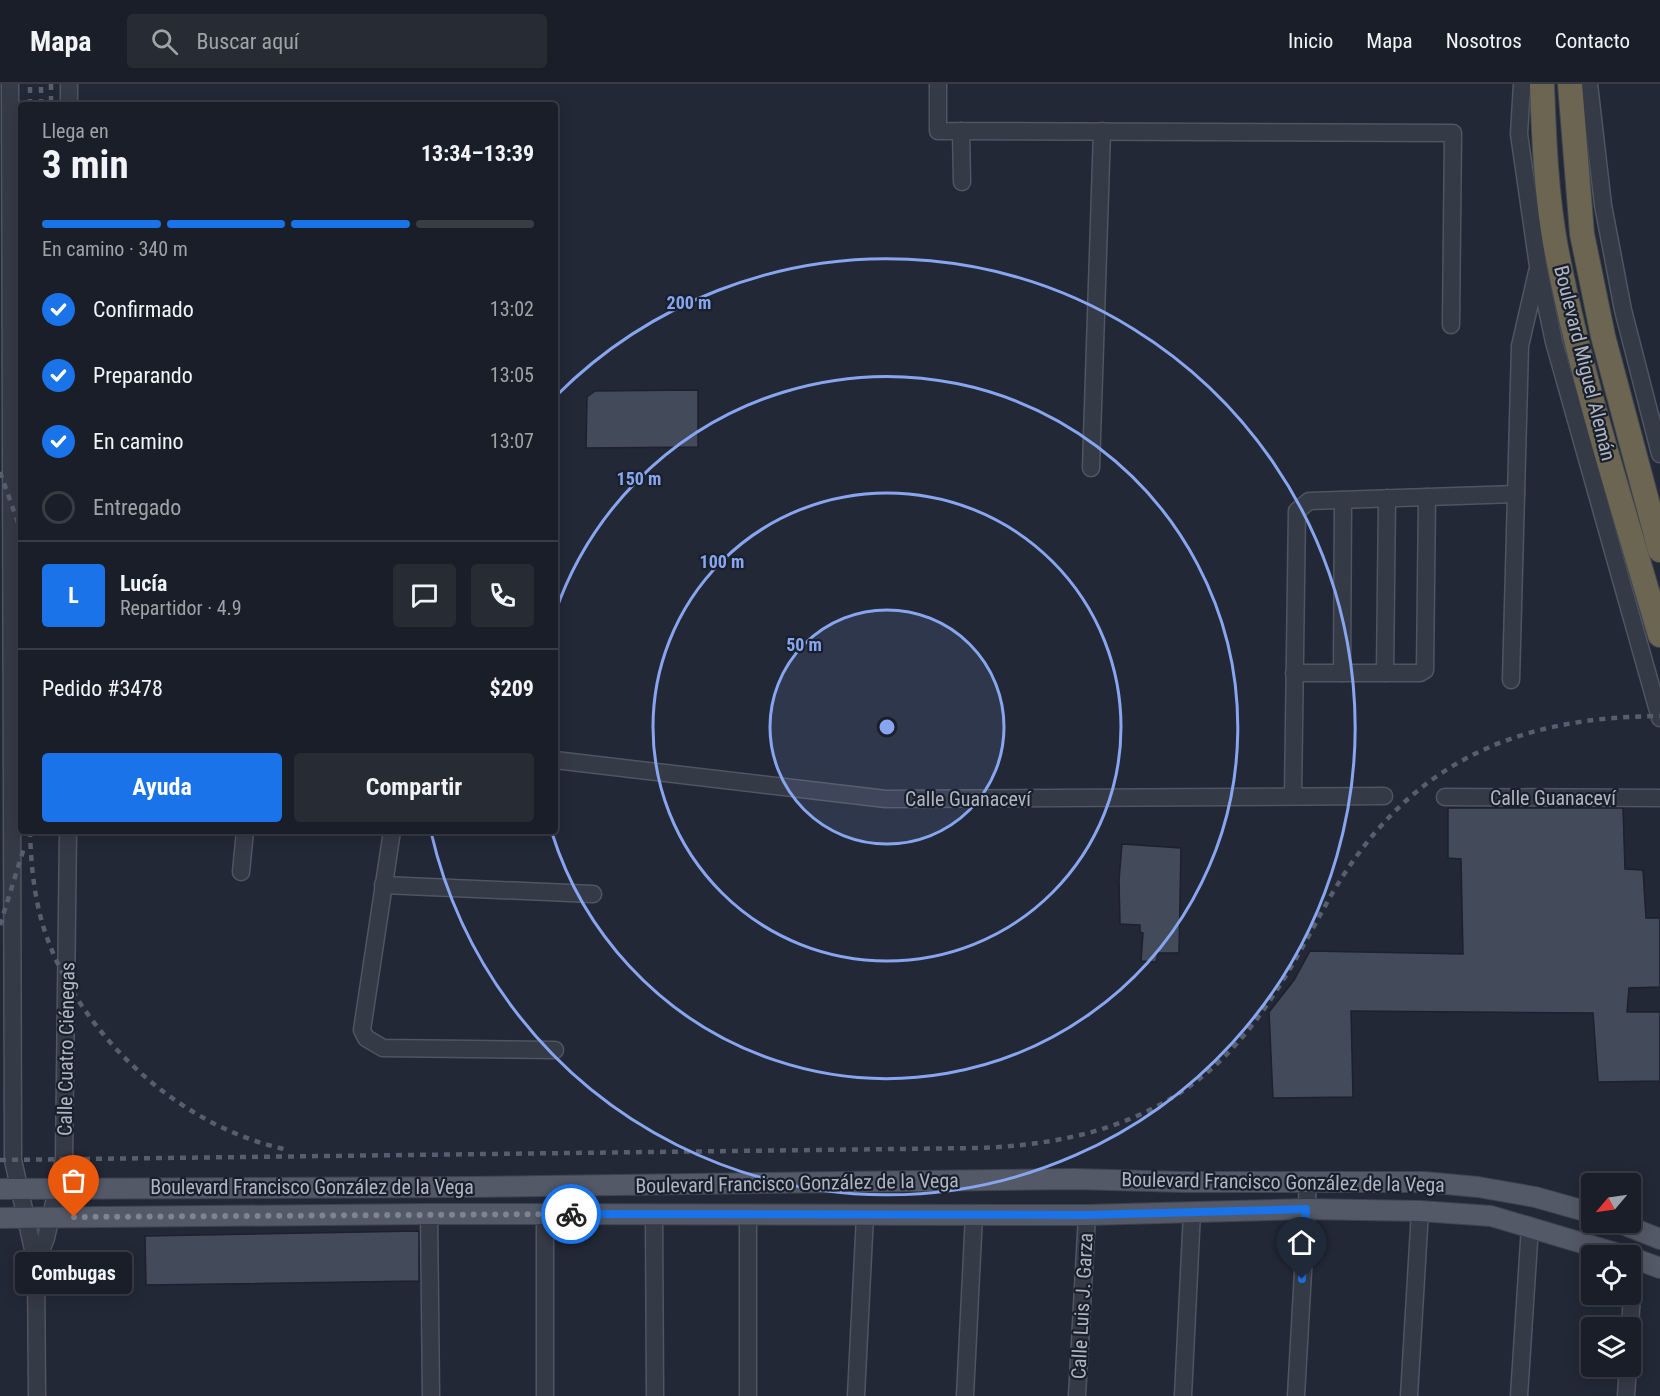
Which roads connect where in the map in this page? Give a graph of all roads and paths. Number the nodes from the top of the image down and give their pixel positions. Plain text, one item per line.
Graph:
1 (10, 84) edge
2 (69, 84) edge
3 (938, 84) edge
4 (1522, 84) edge
5 (1542, 84) edge
6 (1570, 84) edge
7 (1589, 84) edge
8 (69, 102) edge
9 (961, 131) junction
10 (1102, 132) junction
11 (962, 182) dead end
12 (1538, 266) junction
13 (1451, 325) dead end
14 (1660, 454) edge
15 (1091, 468) dead end
16 (1516, 494) junction
17 (1427, 497) junction
18 (1387, 498) junction
19 (1343, 500) junction
20 (1660, 550) edge
21 (1660, 635) edge
22 (1653, 669) edge
23 (1294, 673) junction
24 (1342, 673) junction
25 (1385, 673) junction
26 (1511, 680) dead end
27 (11, 692) edge
28 (1660, 718) edge
29 (558, 760) edge
30 (1293, 796) junction
31 (1384, 796) dead end
32 (1445, 797) dead end
33 (1660, 798) edge
34 (68, 834) edge
35 (244, 834) edge
36 (392, 834) edge
37 (241, 872) dead end
38 (384, 885) junction
39 (593, 894) dead end
40 (555, 1050) dead end
41 (1308, 1183) junction
42 (58, 1188) junction
43 (10, 1189) edge
44 (1306, 1209) junction
45 (1581, 1210) edge
46 (1420, 1211) junction
47 (1192, 1212) junction
48 (429, 1214) junction
49 (545, 1214) junction
50 (654, 1214) junction
51 (748, 1215) junction
52 (866, 1215) junction
53 (974, 1215) junction
54 (1087, 1215) junction
55 (0, 1218) edge
56 (25, 1218) junction
57 (50, 1218) junction
58 (1530, 1226) junction
59 (1641, 1231) edge
60 (1660, 1239) edge
61 (1591, 1245) edge
62 (1641, 1261) edge
63 (36, 1263) junction
64 (1660, 1268) edge
65 (1627, 1377) edge
66 (37, 1396) edge
67 (431, 1396) edge
68 (545, 1396) edge
69 (655, 1396) edge
70 (748, 1396) edge
71 (856, 1396) edge
72 (965, 1396) edge
73 (1077, 1396) edge
74 (1183, 1396) edge
75 (1296, 1396) edge
76 (1409, 1396) edge
77 (1519, 1396) edge
78 (1626, 1396) edge

1 - 27 street, Calle Cuatro Ciénegas
2 - 8 street
3 - 9 street
4 - 12 street
5 - 21 highway, Boulevard Miguel Alemán
6 - 20 highway, Boulevard Miguel Alemán
7 - 14 street
9 - 10 street
9 - 11 street
10 - 13 street
10 - 15 street
12 - 16 street
12 - 22 street
16 - 17 street
16 - 26 street
17 - 18 street
17 - 25 street
18 - 19 street
18 - 25 street
19 - 23 street
19 - 24 street
22 - 28 street
23 - 24 street
23 - 30 street
24 - 25 street
27 - 43 street, Calle Cuatro Ciénegas
29 - 30 street, Calle Guanaceví
30 - 31 street, Calle Guanaceví
32 - 33 street, Calle Guanaceví
34 - 42 street, Calle Cuatro Ciénegas
35 - 37 street
36 - 38 street
38 - 39 street
38 - 40 street
41 - 42 main road, Boulevard Francisco González de la Vega
41 - 44 street
41 - 45 main road, Boulevard Francisco González de la Vega
42 - 43 main road, Boulevard Francisco González de la Vega
42 - 57 street, Calle Cuatro Ciénegas
43 - 56 street, Calle Cuatro Ciénegas
44 - 46 main road, Boulevard Francisco González de la Vega
44 - 47 main road, Boulevard Francisco González de la Vega
44 - 75 street
46 - 58 main road, Boulevard Francisco González de la Vega
46 - 76 street
47 - 54 main road, Boulevard Francisco González de la Vega
47 - 74 street
48 - 49 main road, Boulevard Francisco González de la Vega
48 - 57 main road, Boulevard Francisco González de la Vega
48 - 67 street
49 - 50 main road, Boulevard Francisco González de la Vega
49 - 68 street
50 - 51 main road, Boulevard Francisco González de la Vega
50 - 69 street
51 - 52 main road, Boulevard Francisco González de la Vega
51 - 70 street
52 - 53 main road, Boulevard Francisco González de la Vega
52 - 71 street
53 - 54 main road, Boulevard Francisco González de la Vega
53 - 72 street
54 - 73 street, Calle Luis J. Garza
55 - 56 main road, Boulevard Francisco González de la Vega
56 - 57 main road, Boulevard Francisco González de la Vega
56 - 63 street, Calle Cuatro Ciénegas
57 - 63 street, Calle Cuatro Ciénegas
58 - 61 main road, Boulevard Francisco González de la Vega
58 - 77 street
59 - 60 main road
62 - 64 main road, Boulevard Francisco González de la Vega
63 - 66 street, Calle Cuatro Ciénegas
65 - 78 street

